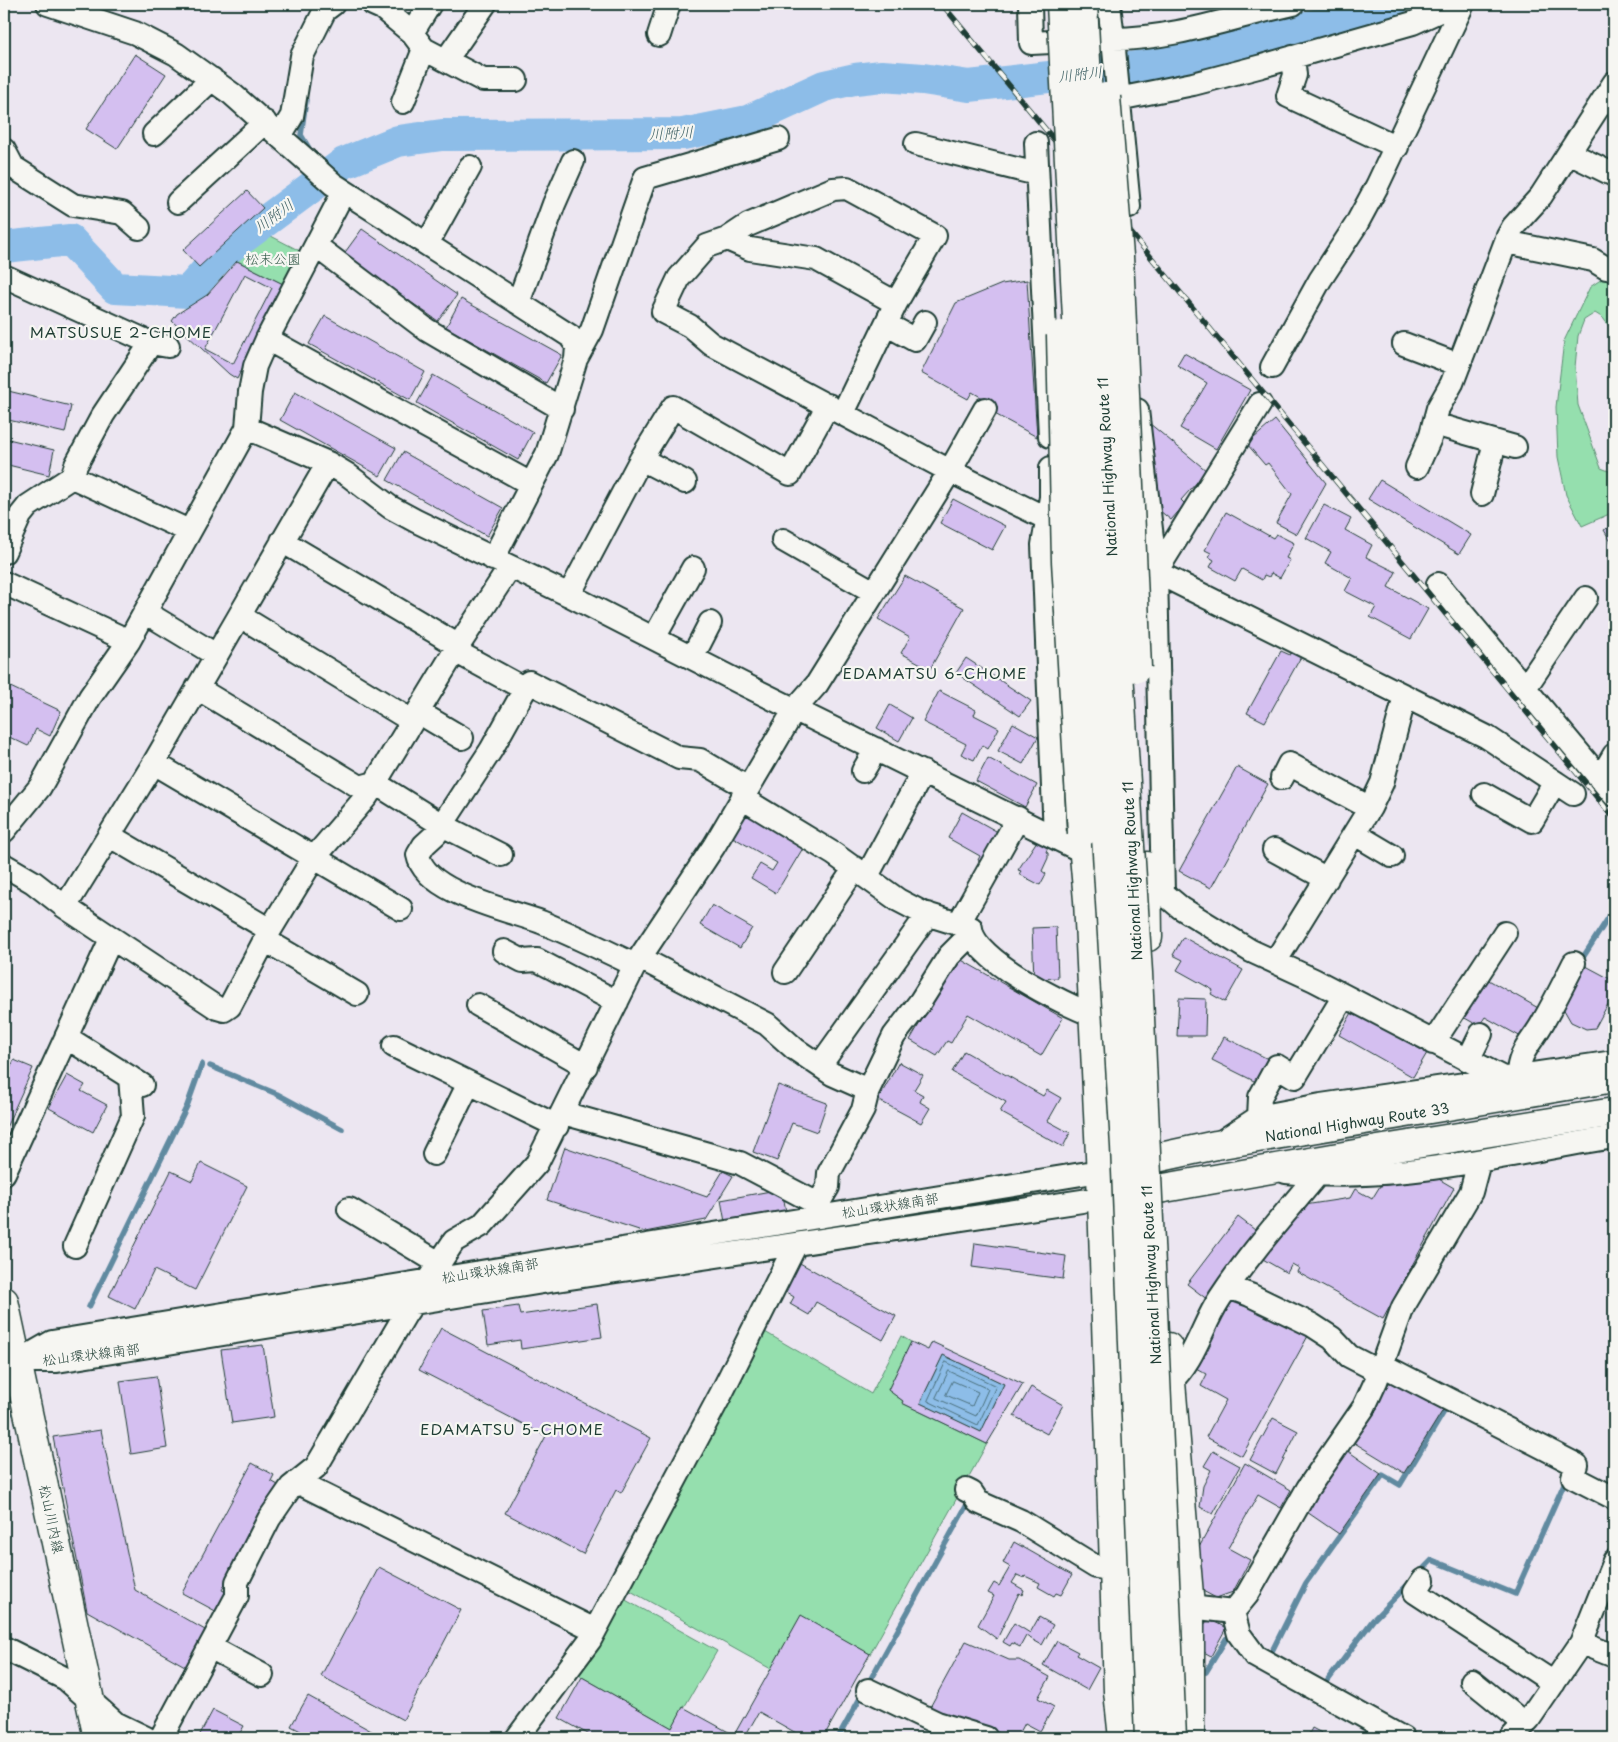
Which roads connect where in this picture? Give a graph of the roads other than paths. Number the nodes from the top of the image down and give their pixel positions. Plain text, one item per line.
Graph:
1 (48, 4) edge
2 (430, 4) edge
3 (485, 4) edge
4 (669, 4) edge
5 (1030, 4) edge
6 (1048, 4) edge
7 (1061, 4) edge
8 (1082, 4) edge
9 (1097, 4) edge
10 (1109, 4) edge
11 (1293, 4) edge
12 (1456, 4) edge
13 (1463, 4) edge
14 (380, 5) edge
15 (71, 7) edge
16 (329, 7) edge
17 (1254, 8) edge
18 (658, 35) dead end
19 (418, 41) junction
20 (1113, 46) junction
21 (1293, 57) junction
22 (446, 60) junction
23 (212, 79) junction
24 (516, 80) dead end
25 (1614, 83) edge
26 (1118, 97) junction
27 (403, 102) dead end
28 (273, 129) junction
29 (154, 134) dead end
30 (1123, 136) junction
31 (778, 139) dead end
32 (1036, 143) dead end
33 (916, 144) dead end
34 (1397, 146) junction
35 (4, 150) edge
36 (1569, 153) junction
37 (573, 161) dead end
38 (470, 167) dead end
39 (1038, 174) junction
40 (1614, 175) edge
41 (332, 182) junction
42 (178, 202) dead end
43 (1129, 207) dead end
44 (139, 228) dead end
45 (727, 239) junction
46 (1506, 242) junction
47 (427, 244) junction
48 (316, 246) junction
49 (1128, 252) dead end
50 (1606, 268) dead end
51 (4, 277) edge
52 (1131, 300) junction
53 (1081, 301) junction
54 (1043, 302) junction
55 (518, 303) junction
56 (896, 303) junction
57 (925, 322) dead end
58 (886, 324) junction
59 (267, 339) junction
60 (1404, 344) dead end
61 (576, 359) junction
62 (1458, 365) junction
63 (1272, 367) dead end
64 (1260, 404) dead end
65 (562, 409) junction
66 (836, 409) junction
67 (984, 409) dead end
68 (1434, 424) junction
69 (247, 428) junction
70 (641, 459) junction
71 (328, 463) junction
72 (1417, 467) dead end
73 (950, 471) junction
74 (72, 477) junction
75 (684, 482) dead end
76 (531, 484) junction
77 (1481, 494) dead end
78 (1048, 520) junction
79 (190, 532) junction
80 (282, 541) junction
81 (785, 548) dead end
82 (4, 552) edge
83 (502, 563) junction
84 (693, 568) dead end
85 (1156, 572) junction
86 (4, 583) edge
87 (1438, 584) dead end
88 (874, 592) junction
89 (569, 595) junction
90 (1586, 598) dead end
91 (145, 612) junction
92 (240, 616) junction
93 (710, 623) dead end
94 (654, 638) junction
95 (128, 641) junction
96 (457, 649) junction
97 (216, 655) junction
98 (692, 658) junction
99 (197, 688) junction
100 (1525, 688) junction
101 (524, 689) junction
102 (1405, 696) junction
103 (795, 709) junction
104 (415, 717) junction
105 (462, 738) dead end
106 (876, 749) junction
107 (1614, 755) edge
108 (154, 763) junction
109 (864, 772) dead end
110 (923, 772) junction
111 (1282, 778) dead end
112 (1555, 782) junction
113 (375, 783) junction
114 (1607, 787) edge
115 (745, 793) junction
116 (1484, 794) dead end
117 (1573, 794) dead end
118 (1370, 808) junction
119 (1018, 818) junction
120 (442, 824) junction
121 (4, 831) edge
122 (1355, 834) junction
123 (110, 836) junction
124 (1055, 836) junction
125 (1083, 842) junction
126 (491, 843) dead end
127 (1274, 851) dead end
128 (1392, 856) dead end
129 (313, 859) junction
130 (4, 865) edge
131 (861, 872) junction
132 (1327, 879) junction
133 (1151, 884) junction
134 (1088, 900) junction
135 (65, 907) junction
136 (401, 909) dead end
137 (928, 914) junction
138 (965, 930) junction
139 (1506, 933) dead end
140 (267, 935) junction
141 (111, 939) junction
142 (504, 951) dead end
143 (637, 961) junction
144 (1275, 962) junction
145 (1574, 964) dead end
146 (785, 972) dead end
147 (357, 994) dead end
148 (1344, 996) junction
149 (617, 1002) junction
150 (492, 1006) dead end
151 (1093, 1015) junction
152 (1481, 1034) dead end
153 (66, 1037) junction
154 (1433, 1043) junction
155 (394, 1046) dead end
156 (1468, 1060) junction
157 (1614, 1062) edge
158 (821, 1064) junction
159 (586, 1066) junction
160 (1511, 1078) junction
161 (1614, 1078) edge
162 (469, 1083) junction
163 (868, 1090) junction
164 (1614, 1112) edge
165 (1260, 1117) junction
166 (560, 1120) junction
167 (1610, 1141) edge
168 (1216, 1145) junction
169 (434, 1154) dead end
170 (1156, 1157) junction
171 (1380, 1162) junction
172 (1479, 1162) junction
173 (1270, 1170) junction
174 (1100, 1171) junction
175 (4, 1173) edge
176 (1317, 1175) junction
177 (1159, 1191) junction
178 (1102, 1198) junction
179 (349, 1209) dead end
180 (819, 1210) junction
181 (796, 1244) junction
182 (75, 1246) dead end
183 (433, 1272) junction
184 (1228, 1287) junction
185 (4, 1301) edge
186 (412, 1304) junction
187 (7, 1326) edge
188 (11, 1363) edge
189 (1381, 1368) junction
190 (1170, 1382) junction
191 (297, 1482) junction
192 (966, 1490) dead end
193 (1614, 1498) edge
194 (1614, 1561) edge
195 (1114, 1570) junction
196 (1423, 1580) dead end
197 (1190, 1607) junction
198 (1233, 1612) junction
199 (595, 1630) junction
200 (1581, 1643) junction
201 (210, 1647) junction
202 (4, 1648) edge
203 (1614, 1656) edge
204 (262, 1675) dead end
205 (1472, 1682) dead end
206 (1554, 1683) junction
207 (868, 1690) dead end
208 (90, 1702) junction
209 (933, 1731) edge
210 (1518, 1731) edge
211 (98, 1738) edge
212 (146, 1738) edge
213 (160, 1738) edge
214 (517, 1738) edge
215 (986, 1738) edge
216 (1123, 1738) edge
217 (1148, 1738) edge
218 (1172, 1738) edge
219 (1190, 1738) edge
220 (1403, 1738) edge

1 - 15 street
2 - 19 street
3 - 22 street
4 - 18 street
5 - 20 street
6 - 125 main road, bridge
7 - 217 main road, National Highway Route 11, bridge
8 - 218 main road, National Highway Route 11, bridge
9 - 133 main road, National Highway Route 11, bridge
10 - 20 street
11 - 17 street
12 - 21 street
13 - 34 street
14 - 19 street
15 - 23 street
16 - 28 street
17 - 20 street
19 - 22 street
19 - 27 street
20 - 26 street
21 - 26 street
21 - 34 street
22 - 24 street
23 - 28 street
23 - 29 street
25 - 36 street
26 - 30 street
28 - 41 street
28 - 42 street
30 - 43 street
30 - 53 street
31 - 61 street
32 - 39 street
33 - 39 street
34 - 63 street
35 - 44 street
36 - 40 street
36 - 46 street
37 - 55 street
38 - 47 street
39 - 54 street
41 - 47 street
41 - 48 street
45 - 56 street
45 - 56 street
45 - 66 street
46 - 50 street
46 - 62 street
47 - 55 street
48 - 59 street
48 - 65 street
49 - 52 street
51 - 74 street
52 - 53 street
52 - 85 street
53 - 54 street
54 - 78 street
55 - 61 street
56 - 58 street
57 - 58 street
58 - 66 street
59 - 69 street
59 - 76 street
60 - 62 street
61 - 65 street
62 - 68 street
64 - 85 street
65 - 76 street
66 - 70 street
66 - 73 street
67 - 73 street
68 - 72 street
68 - 77 street
69 - 71 street
69 - 79 street
70 - 75 street
70 - 89 street
71 - 80 street
71 - 83 street
73 - 78 street
73 - 88 street
74 - 79 street
74 - 82 street
76 - 83 street
78 - 85 street
78 - 124 street
79 - 91 street
80 - 92 street
80 - 96 street
81 - 88 street
83 - 89 street
83 - 96 street
84 - 94 street
85 - 102 street
85 - 133 street
86 - 95 street
87 - 100 street
88 - 103 street
89 - 94 street
90 - 100 street
91 - 95 street
91 - 97 street
92 - 97 street
92 - 104 street
93 - 98 street
94 - 98 street
95 - 121 street
96 - 101 street
96 - 104 street
97 - 99 street
98 - 103 street
99 - 108 street
99 - 113 street
100 - 114 street
101 - 115 street
101 - 120 street
102 - 112 street
102 - 118 street
103 - 106 street
103 - 115 street
104 - 105 street
104 - 113 street
106 - 109 street
106 - 110 street
107 - 114 street
108 - 123 street
108 - 129 street
110 - 119 street
110 - 131 street
111 - 118 street
112 - 116 street
112 - 117 street
113 - 120 street
113 - 129 street
115 - 131 street
115 - 143 street
118 - 122 street
119 - 124 street
119 - 138 street
120 - 126 street
120 - 143 street
122 - 128 street
122 - 132 street
123 - 135 street
123 - 140 street
124 - 125 street
125 - 133 street
125 - 134 main road
127 - 132 street
129 - 136 street
129 - 140 street
130 - 135 street
131 - 137 street
131 - 146 street
132 - 144 street
133 - 134 street
133 - 144 street
133 - 170 main road, National Highway Route 11
134 - 151 main road
135 - 141 street
137 - 138 street
137 - 158 street
138 - 151 street
138 - 163 street
139 - 154 street
140 - 141 street
140 - 147 street
141 - 153 street
142 - 149 street
143 - 149 street
143 - 158 street
144 - 148 street
145 - 160 street
148 - 154 street
148 - 165 street
149 - 159 street
150 - 159 street
151 - 174 main road
152 - 156 street
153 - 175 street
153 - 182 street
154 - 156 street
155 - 162 street
156 - 160 street
157 - 160 street
158 - 163 street
159 - 166 street
160 - 165 street
161 - 168 main road, National Highway Route 33
162 - 166 street
162 - 169 street
163 - 180 street
164 - 171 main road
165 - 168 street
166 - 180 street
166 - 183 street
167 - 172 street
168 - 170 main road, National Highway Route 33
170 - 174 main road, National Highway Route 33
170 - 177 main road, National Highway Route 11
171 - 172 street
171 - 173 main road
171 - 176 street
172 - 189 street
173 - 176 street
173 - 177 main road
174 - 178 main road
174 - 180 street, 松山環状線南部
176 - 184 street
177 - 178 main road
177 - 190 main road, National Highway Route 11
178 - 181 street, 松山環状線南部
178 - 195 main road
179 - 183 street
180 - 183 street, 松山環状線南部
181 - 186 street, 松山環状線南部
181 - 199 street
183 - 186 street
183 - 188 street, 松山環状線南部
184 - 189 street
184 - 190 street
185 - 187 main road, 松山川内線
186 - 188 street, 松山環状線南部
186 - 191 street
187 - 188 main road, 松山川内線
188 - 208 main road, 松山川内線
189 - 193 street
189 - 198 street
190 - 197 main road, National Highway Route 11
191 - 199 street
191 - 201 street
192 - 195 street
194 - 200 street
195 - 216 main road
196 - 206 street
197 - 198 street
197 - 219 main road, National Highway Route 11
198 - 220 street
199 - 214 street
200 - 203 street
200 - 206 street
201 - 204 street
201 - 213 street
202 - 208 street
205 - 210 street
206 - 210 street
207 - 209 street
208 - 211 main road, 松山川内線
208 - 212 street
209 - 215 street

